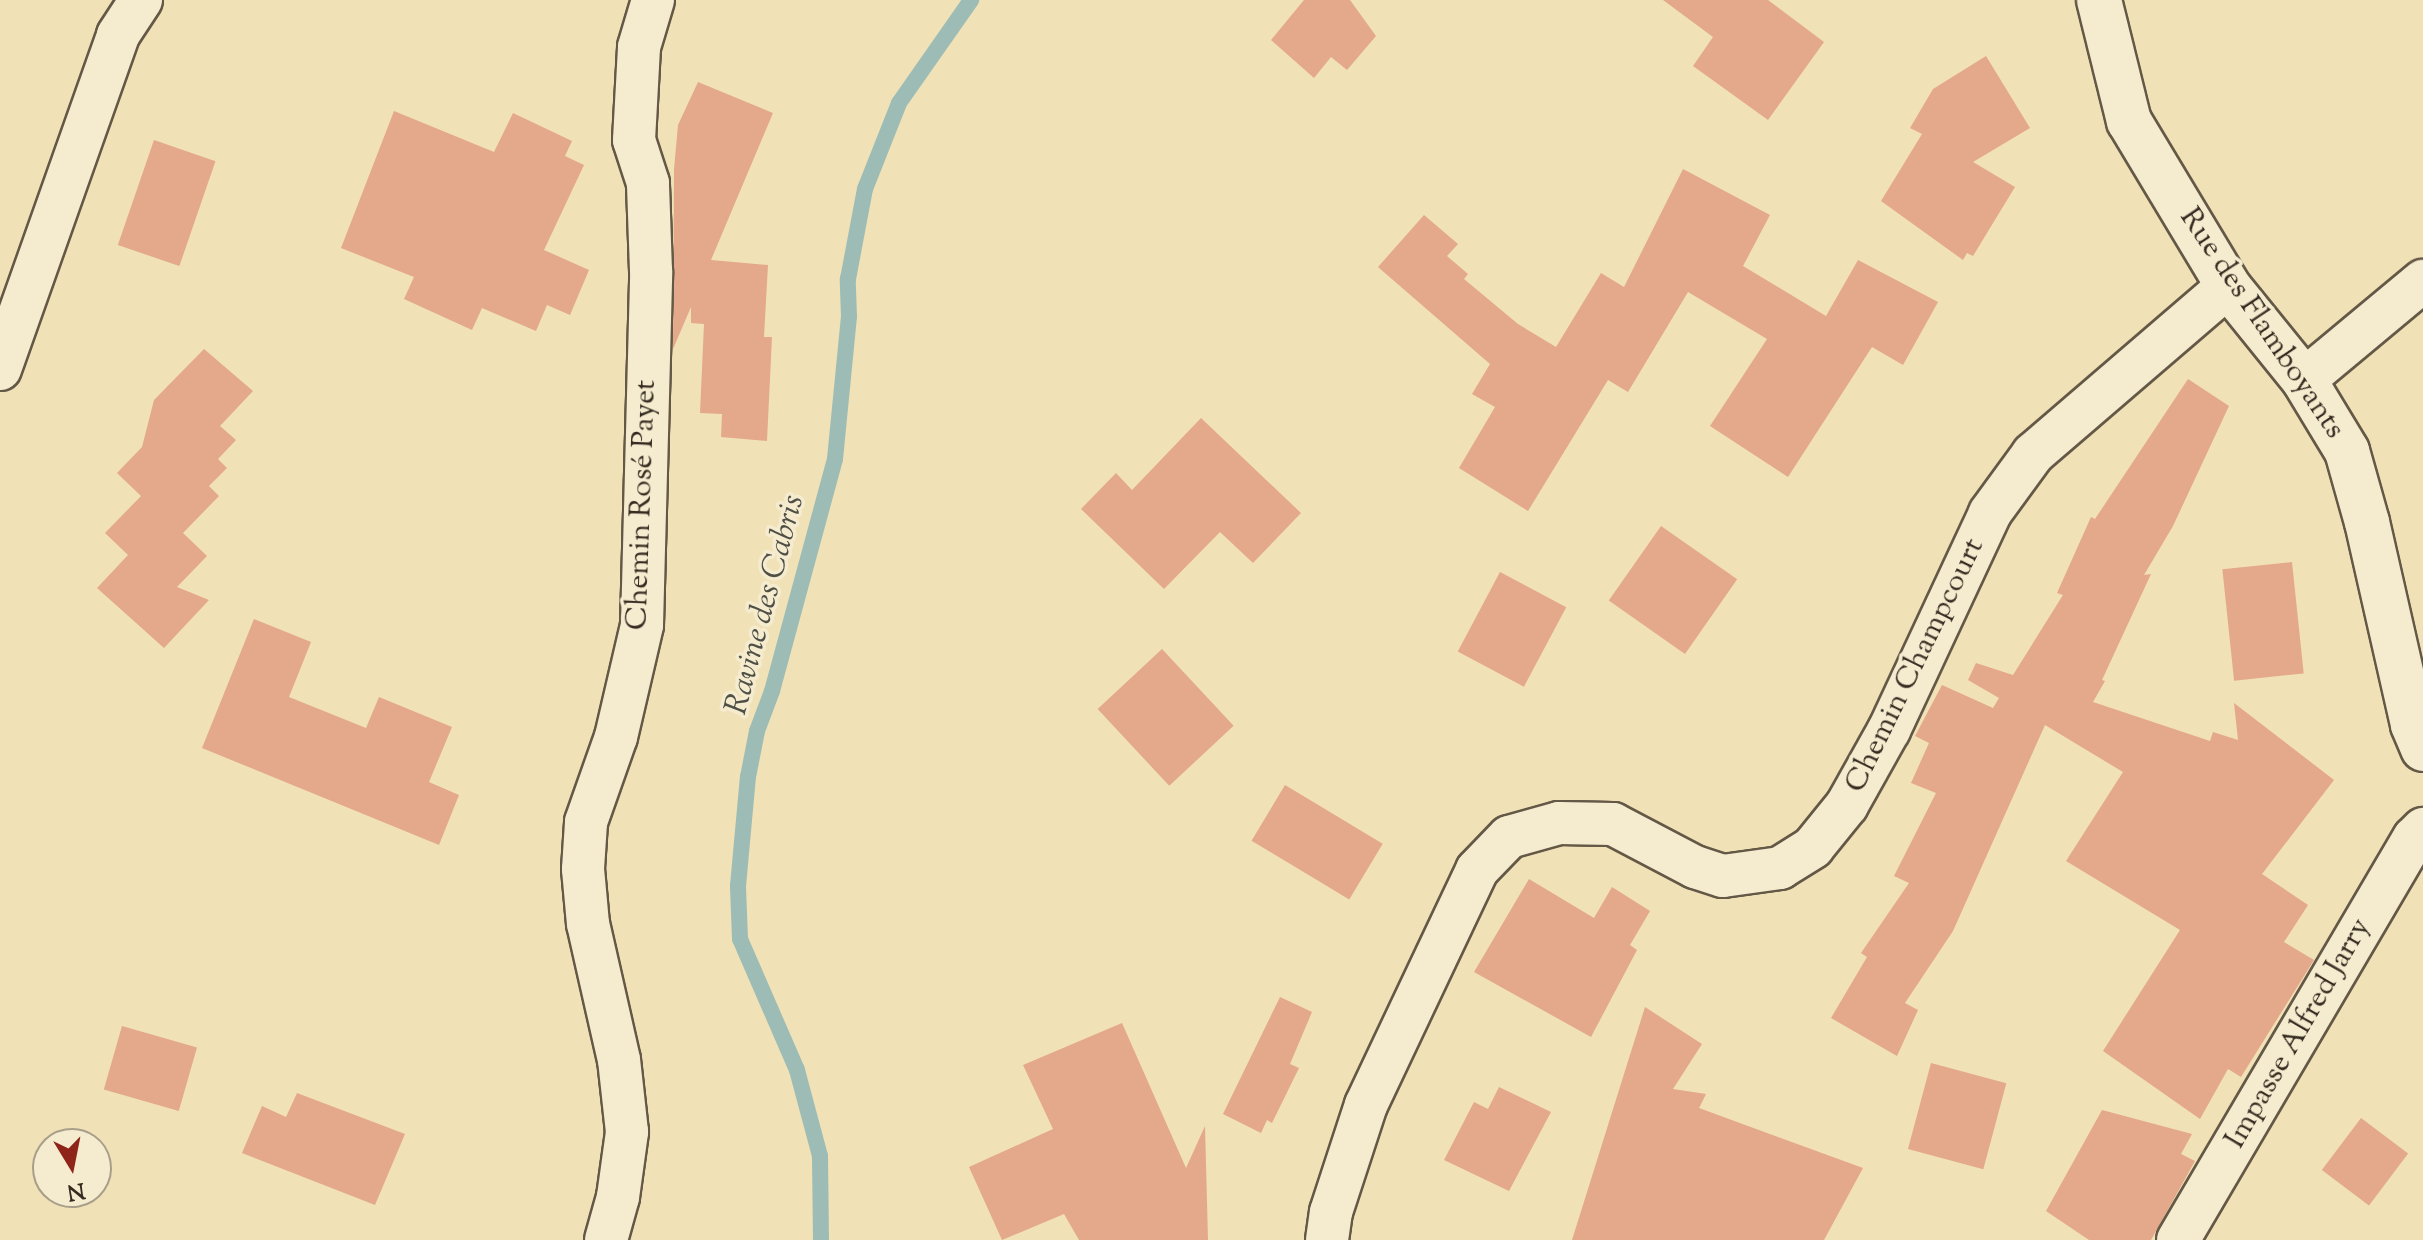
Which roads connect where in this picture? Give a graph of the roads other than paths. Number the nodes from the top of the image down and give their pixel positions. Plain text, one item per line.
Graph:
1 (141, 0) edge
2 (653, 0) edge
3 (2099, 0) edge
4 (2423, 281) edge
5 (2228, 286) junction
6 (0, 369) edge
7 (2304, 380) junction
8 (2423, 749) edge
9 (2423, 829) edge
10 (606, 1240) edge
11 (1327, 1240) edge
12 (2178, 1240) edge

1 - 6 street
2 - 10 street, Chemin Rosé Payet
3 - 5 main road, Rue des Flamboyants
4 - 7 street
5 - 7 main road, Rue des Flamboyants
5 - 11 street, Chemin Champcourt
7 - 8 main road, Rue des Flamboyants
9 - 12 street, Impasse Alfred Jarry

